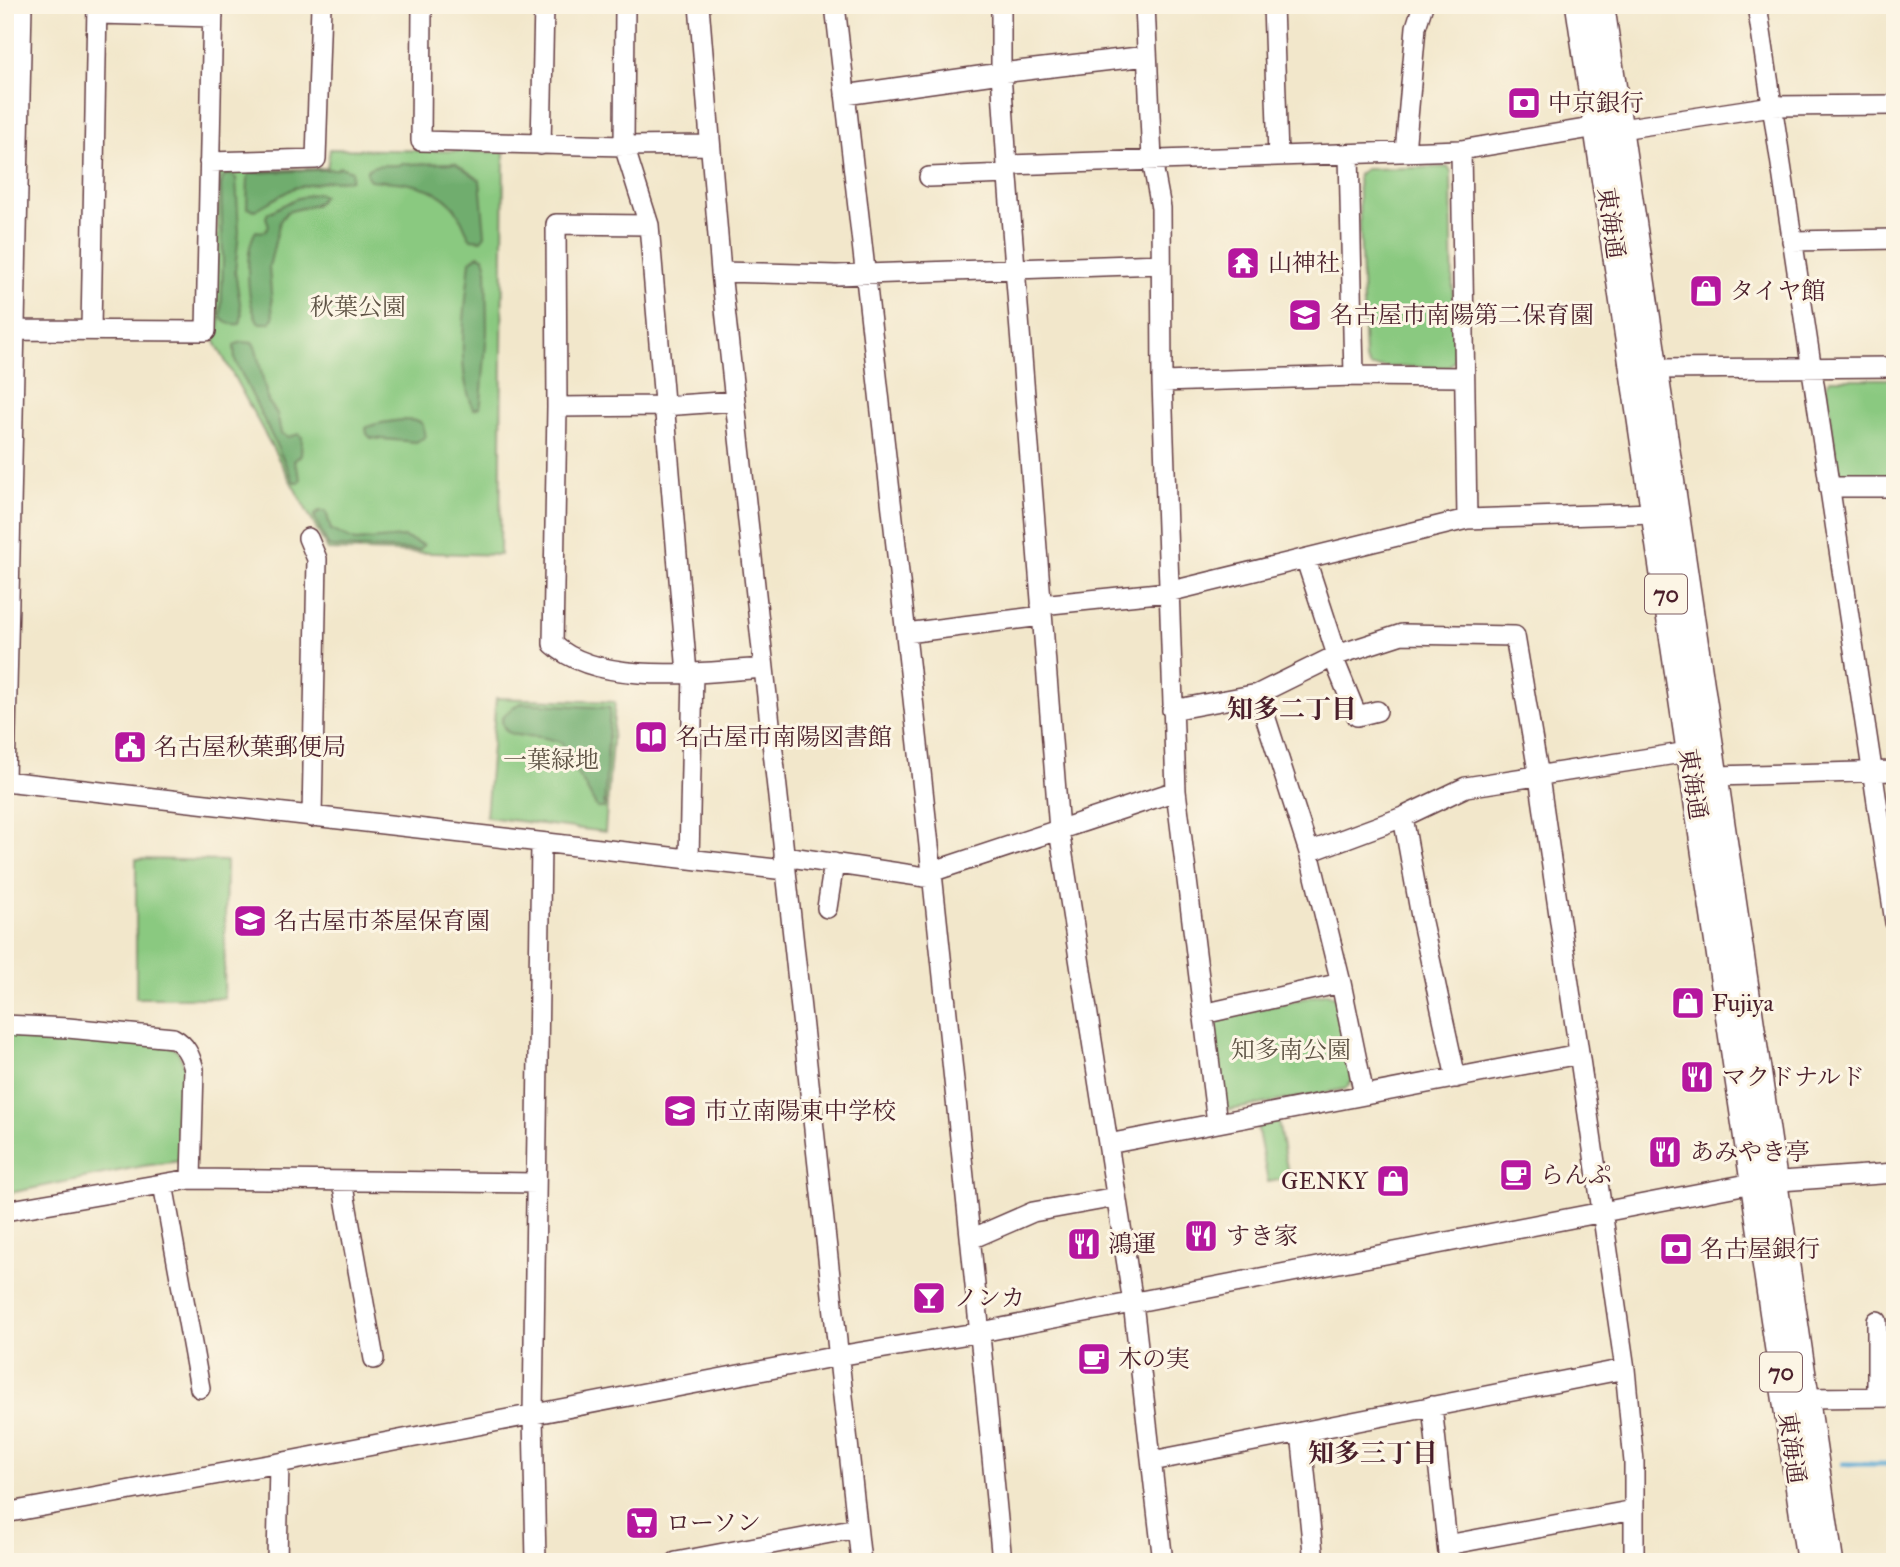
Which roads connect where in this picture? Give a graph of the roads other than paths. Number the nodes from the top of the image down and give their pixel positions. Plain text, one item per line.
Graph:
1 (22, 5) edge
2 (321, 5) edge
3 (422, 5) edge
4 (544, 5) edge
5 (625, 5) edge
6 (699, 5) edge
7 (835, 5) edge
8 (1001, 5) edge
9 (1145, 5) edge
10 (1273, 5) edge
11 (1423, 5) edge
12 (1578, 5) edge
13 (1602, 5) edge
14 (1757, 5) edge
15 (97, 10) edge
16 (213, 11) edge
17 (1147, 56) junction
18 (1001, 73) junction
19 (845, 95) junction
20 (1895, 105) edge
21 (1772, 106) junction
22 (1609, 128) junction
23 (541, 145) junction
24 (709, 145) junction
25 (624, 146) junction
26 (1461, 150) junction
27 (1405, 152) junction
28 (1349, 154) junction
29 (1278, 156) junction
30 (1152, 160) junction
31 (209, 162) junction
32 (1007, 169) junction
33 (929, 177) dead end
34 (649, 225) junction
35 (1895, 239) edge
36 (1792, 241) junction
37 (11, 244) edge
38 (1161, 264) junction
39 (1015, 268) junction
40 (721, 272) junction
41 (865, 274) junction
42 (91, 329) junction
43 (15, 330) junction
44 (1895, 367) edge
45 (1811, 368) junction
46 (1655, 369) junction
47 (1354, 376) junction
48 (1463, 377) junction
49 (1162, 382) junction
50 (735, 401) junction
51 (663, 406) junction
52 (557, 407) junction
53 (9, 410) edge
54 (1829, 487) junction
55 (1895, 487) edge
56 (1654, 513) junction
57 (1467, 519) junction
58 (307, 538) dead end
59 (1306, 560) junction
60 (1168, 592) junction
61 (1042, 611) junction
62 (905, 633) junction
63 (1335, 656) junction
64 (764, 668) junction
65 (690, 673) junction
66 (1258, 694) junction
67 (1172, 709) junction
68 (1377, 711) dead end
69 (1688, 752) junction
70 (1872, 771) junction
71 (1895, 771) edge
72 (1716, 776) junction
73 (1539, 777) junction
74 (5, 781) edge
75 (1176, 791) junction
76 (312, 817) junction
77 (1403, 817) junction
78 (1059, 830) junction
79 (541, 843) junction
80 (1309, 852) junction
81 (689, 859) junction
82 (785, 863) junction
83 (834, 863) junction
84 (931, 875) junction
85 (827, 908) dead end
86 (1895, 922) edge
87 (1341, 983) junction
88 (1203, 1014) junction
89 (5, 1025) edge
90 (1579, 1054) junction
91 (1456, 1078) junction
92 (1364, 1095) junction
93 (1217, 1123) junction
94 (1108, 1144) junction
95 (1895, 1173) edge
96 (191, 1179) junction
97 (342, 1181) junction
98 (536, 1183) junction
99 (1764, 1183) junction
100 (163, 1184) junction
101 (1116, 1196) junction
102 (5, 1211) edge
103 (1602, 1212) junction
104 (971, 1239) junction
105 (1133, 1303) junction
106 (1877, 1321) dead end
107 (981, 1332) junction
108 (838, 1356) junction
109 (374, 1359) dead end
110 (1625, 1369) junction
111 (200, 1388) dead end
112 (1886, 1397) edge
113 (1807, 1398) junction
114 (1432, 1406) junction
115 (533, 1415) junction
116 (1301, 1432) junction
117 (1152, 1461) junction
118 (279, 1463) junction
119 (1634, 1510) junction
120 (5, 1513) edge
121 (857, 1528) junction
122 (1448, 1553) edge
123 (732, 1557) edge
124 (277, 1562) edge
125 (536, 1562) edge
126 (676, 1562) edge
127 (861, 1562) edge
128 (1002, 1562) edge
129 (1163, 1562) edge
130 (1314, 1562) edge
131 (1634, 1562) edge
132 (1809, 1562) edge
133 (1831, 1562) edge

1 - 37 street
2 - 31 street
3 - 23 street
4 - 23 street
5 - 25 street
6 - 24 street
7 - 19 street
8 - 18 street
9 - 17 street
10 - 29 street
11 - 27 street
12 - 22 main road, 東海通 / 70
13 - 22 main road, 東海通 / 70
14 - 21 street
15 - 16 street
15 - 42 street
16 - 31 street
17 - 18 street
17 - 30 street
18 - 19 street
18 - 32 street
19 - 41 street
20 - 21 street
21 - 22 street
21 - 36 street
22 - 26 street
22 - 46 main road, 東海通 / 70
22 - 56 main road, 東海通 / 70
23 - 25 street
24 - 25 street
24 - 40 street
25 - 34 street
26 - 27 street
26 - 48 street
27 - 28 street
28 - 29 street
28 - 47 street
29 - 30 street
30 - 32 street
30 - 38 street
31 - 42 street
32 - 33 street
32 - 39 street
34 - 51 street
34 - 52 street
35 - 36 street
36 - 45 street
37 - 43 street
38 - 39 street
38 - 49 street
39 - 41 street
39 - 61 street
40 - 41 street
40 - 50 street
41 - 62 street
42 - 43 street
43 - 53 street
44 - 45 street
45 - 46 street
45 - 54 street
46 - 72 main road, 東海通 / 70
47 - 48 street
47 - 49 street
48 - 57 street
49 - 60 street
50 - 51 street
50 - 64 street
51 - 52 street
51 - 65 street
52 - 65 street
53 - 74 street
54 - 55 street
54 - 70 street
56 - 57 street
56 - 69 main road, 東海通 / 70
57 - 59 street
58 - 76 street
59 - 60 street
59 - 63 street
60 - 61 street
60 - 67 street
61 - 62 street
61 - 78 street
62 - 84 street
63 - 66 street
63 - 68 street
63 - 73 street
64 - 65 street
64 - 82 street
65 - 81 street
66 - 67 street
66 - 80 street
67 - 75 street
69 - 73 street
69 - 99 main road, 東海通 / 70
70 - 71 street
70 - 72 street
70 - 86 street
72 - 99 main road, 東海通 / 70
73 - 77 street
73 - 90 street
74 - 76 street
75 - 78 street
75 - 88 street
76 - 79 street
77 - 80 street
77 - 91 street
78 - 84 street
78 - 94 street
79 - 81 street
79 - 98 street
80 - 87 street
81 - 82 street
82 - 83 street
82 - 108 street
83 - 84 street
83 - 85 street
84 - 104 street
87 - 88 street
87 - 92 street
88 - 93 street
89 - 96 street
90 - 91 street
90 - 103 street
91 - 92 street
92 - 93 street
93 - 94 street
94 - 101 street
95 - 99 street
96 - 97 street
96 - 100 street
97 - 98 street
97 - 109 street
98 - 115 street
99 - 103 street
99 - 113 main road, 東海通 / 70
99 - 132 main road, 東海通 / 70
100 - 102 street
100 - 111 street
101 - 104 street
101 - 105 street
103 - 105 street
103 - 110 street
104 - 107 street
105 - 107 street
105 - 117 street
106 - 112 street
107 - 108 street
107 - 128 street
108 - 115 street
108 - 121 street
110 - 114 street
110 - 119 street
112 - 113 street
113 - 133 main road, 東海通 / 70
114 - 116 street
114 - 122 street
115 - 118 street
115 - 125 street
116 - 117 street
116 - 130 street
117 - 129 street
118 - 120 street
118 - 124 street
119 - 122 street
119 - 131 street
121 - 123 street
121 - 127 street
123 - 126 street

